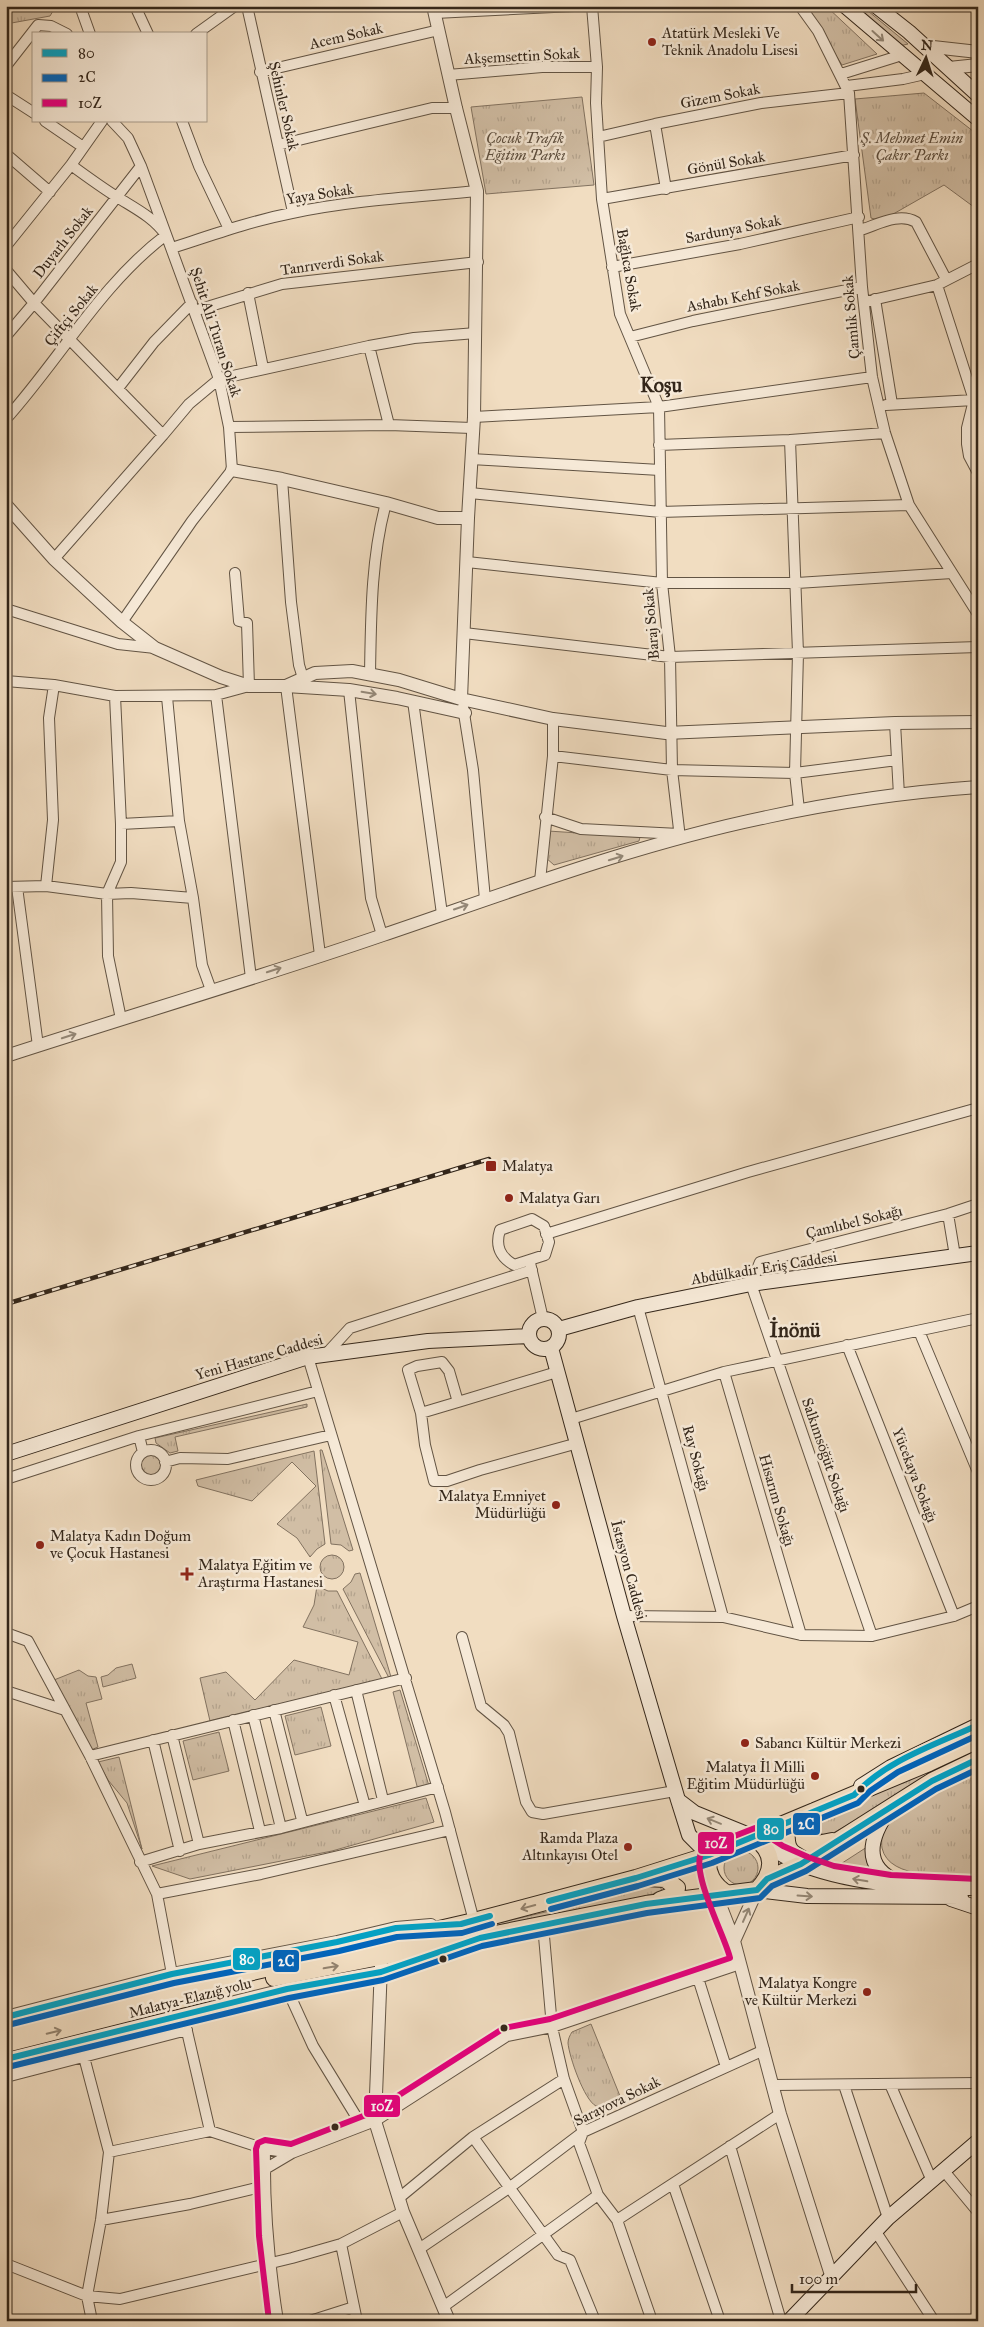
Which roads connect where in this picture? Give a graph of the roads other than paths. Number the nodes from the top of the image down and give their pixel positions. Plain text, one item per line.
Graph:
1 (80, 6) edge
2 (135, 6) edge
3 (235, 6) edge
4 (247, 6) edge
5 (574, 6) edge
6 (592, 6) edge
7 (800, 6) edge
8 (845, 6) edge
9 (876, 6) edge
10 (434, 10) edge
11 (219, 11) edge
12 (439, 30) junction
13 (32, 32) edge
14 (32, 32) edge
15 (63, 32) edge
16 (89, 32) edge
17 (147, 32) edge
18 (198, 32) edge
19 (929, 50) junction
20 (978, 52) edge
21 (902, 56) junction
22 (7, 62) edge
23 (978, 65) edge
24 (597, 67) junction
25 (949, 68) junction
26 (260, 72) junction
27 (841, 74) junction
28 (925, 74) junction
29 (448, 75) junction
30 (848, 89) junction
31 (6, 95) edge
32 (978, 95) edge
33 (456, 108) junction
34 (32, 112) edge
35 (978, 119) edge
36 (46, 122) edge
37 (101, 122) edge
38 (113, 122) edge
39 (182, 122) edge
40 (655, 124) junction
41 (598, 138) junction
42 (278, 144) junction
43 (83, 147) junction
44 (6, 154) edge
45 (854, 155) junction
46 (71, 165) junction
47 (142, 166) junction
48 (666, 189) junction
49 (50, 192) junction
50 (477, 192) junction
51 (117, 197) junction
52 (602, 199) junction
53 (293, 212) junction
54 (859, 217) junction
55 (229, 229) junction
56 (860, 230) junction
57 (166, 236) junction
58 (6, 246) edge
59 (172, 248) junction
60 (478, 262) junction
61 (978, 264) edge
62 (612, 266) junction
63 (6, 270) edge
64 (941, 282) junction
65 (862, 288) junction
66 (248, 293) junction
67 (876, 299) junction
68 (864, 302) junction
69 (34, 303) junction
70 (193, 307) junction
71 (476, 333) junction
72 (6, 336) edge
73 (630, 337) junction
74 (70, 339) junction
75 (369, 346) junction
76 (263, 368) junction
77 (872, 377) junction
78 (218, 379) junction
79 (119, 387) junction
80 (976, 401) edge
81 (892, 404) junction
82 (880, 405) junction
83 (659, 407) junction
84 (6, 419) edge
85 (473, 423) junction
86 (389, 425) junction
87 (229, 427) junction
88 (885, 433) junction
89 (164, 434) junction
90 (790, 440) junction
91 (659, 445) junction
92 (471, 459) junction
93 (232, 470) junction
94 (660, 470) junction
95 (978, 472) edge
96 (282, 479) junction
97 (470, 493) junction
98 (386, 503) junction
99 (909, 505) junction
100 (6, 506) edge
101 (793, 508) junction
102 (660, 512) junction
103 (468, 518) junction
104 (54, 559) junction
105 (467, 562) junction
106 (234, 573) dead end
107 (952, 574) junction
108 (797, 583) junction
109 (662, 584) junction
110 (6, 609) edge
111 (978, 614) edge
112 (122, 622) junction
113 (464, 633) junction
114 (978, 646) edge
115 (155, 648) junction
116 (798, 653) junction
117 (670, 657) junction
118 (370, 674) junction
119 (303, 678) junction
120 (7, 684) edge
121 (54, 685) junction
122 (249, 686) junction
123 (286, 686) junction
124 (348, 690) junction
125 (216, 695) junction
126 (115, 696) junction
127 (167, 697) junction
128 (461, 699) junction
129 (413, 701) junction
130 (465, 713) junction
131 (553, 719) junction
132 (978, 722) edge
133 (895, 723) junction
134 (797, 726) junction
135 (672, 732) junction
136 (553, 756) junction
137 (897, 760) junction
138 (672, 770) junction
139 (795, 773) junction
140 (978, 787) edge
141 (899, 795) junction
142 (800, 810) junction
143 (546, 816) junction
144 (179, 821) junction
145 (121, 824) junction
146 (680, 836) junction
147 (540, 880) junction
148 (46, 886) junction
149 (17, 887) junction
150 (6, 888) edge
151 (107, 894) junction
152 (194, 898) junction
153 (485, 899) junction
154 (442, 914) junction
155 (382, 935) junction
156 (320, 955) junction
157 (251, 978) junction
158 (211, 990) junction
159 (121, 1019) junction
160 (38, 1046) junction
161 (6, 1056) edge
162 (978, 1108) edge
163 (978, 1204) edge
164 (948, 1214) junction
165 (546, 1234) junction
166 (978, 1253) edge
167 (955, 1256) junction
168 (530, 1265) junction
169 (751, 1284) junction
170 (638, 1307) junction
171 (978, 1318) edge
172 (543, 1319) junction
173 (559, 1329) junction
174 (920, 1331) junction
175 (529, 1336) junction
176 (848, 1345) junction
177 (551, 1348) junction
178 (327, 1353) junction
179 (308, 1357) junction
180 (778, 1362) junction
181 (557, 1372) junction
182 (724, 1372) junction
183 (318, 1391) junction
184 (662, 1391) junction
185 (458, 1402) junction
186 (421, 1413) junction
187 (571, 1419) junction
188 (331, 1435) junction
189 (139, 1436) junction
190 (578, 1443) junction
191 (144, 1452) junction
192 (6, 1454) edge
193 (165, 1462) junction
194 (978, 1472) edge
195 (6, 1478) edge
196 (978, 1606) edge
197 (624, 1616) junction
198 (954, 1616) junction
199 (724, 1617) junction
200 (6, 1633) edge
201 (802, 1635) junction
202 (872, 1636) junction
203 (462, 1637) dead end
204 (406, 1678) junction
205 (356, 1690) junction
206 (6, 1691) edge
207 (334, 1695) junction
208 (65, 1710) junction
209 (274, 1710) junction
210 (253, 1715) junction
211 (233, 1720) junction
212 (978, 1725) edge
213 (172, 1735) junction
214 (153, 1740) junction
215 (978, 1740) edge
216 (90, 1756) junction
217 (978, 1759) edge
218 (438, 1787) junction
219 (854, 1795) junction
220 (676, 1796) junction
221 (383, 1800) junction
222 (892, 1805) junction
223 (365, 1806) junction
224 (816, 1810) junction
225 (302, 1820) junction
226 (281, 1828) junction
227 (450, 1830) junction
228 (260, 1831) junction
229 (845, 1837) junction
230 (758, 1840) junction
231 (200, 1844) junction
232 (180, 1851) junction
233 (709, 1855) junction
234 (140, 1862) junction
235 (801, 1864) junction
236 (636, 1878) junction
237 (762, 1884) junction
238 (908, 1886) junction
239 (978, 1888) edge
240 (719, 1890) junction
241 (157, 1894) junction
242 (943, 1897) junction
243 (978, 1897) edge
244 (646, 1904) junction
245 (978, 1908) edge
246 (467, 1922) junction
247 (543, 1925) junction
248 (734, 1941) junction
249 (740, 1964) junction
250 (381, 1965) junction
251 (172, 1974) junction
252 (698, 1978) junction
253 (287, 1989) junction
254 (183, 2014) junction
255 (6, 2017) edge
256 (552, 2027) junction
257 (187, 2030) junction
258 (6, 2031) edge
259 (6, 2044) edge
260 (764, 2050) junction
261 (84, 2057) junction
262 (6, 2059) edge
263 (726, 2067) junction
264 (6, 2077) edge
265 (564, 2078) junction
266 (890, 2084) junction
267 (978, 2084) edge
268 (774, 2085) junction
269 (844, 2085) junction
270 (780, 2114) junction
271 (376, 2121) junction
272 (362, 2126) junction
273 (210, 2130) junction
274 (583, 2132) junction
275 (473, 2137) junction
276 (978, 2141) edge
277 (730, 2146) junction
278 (265, 2149) junction
279 (109, 2152) junction
280 (292, 2153) junction
281 (265, 2169) junction
282 (944, 2171) junction
283 (932, 2181) junction
284 (673, 2184) junction
285 (264, 2186) junction
286 (510, 2188) junction
287 (598, 2195) junction
288 (399, 2198) junction
289 (403, 2212) junction
290 (978, 2212) edge
291 (888, 2218) junction
292 (101, 2220) junction
293 (617, 2220) junction
294 (876, 2232) junction
295 (545, 2235) junction
296 (341, 2244) junction
297 (418, 2249) junction
298 (270, 2262) junction
299 (6, 2264) edge
300 (832, 2275) junction
301 (87, 2296) junction
302 (354, 2307) junction
303 (443, 2307) junction
304 (92, 2321) edge
305 (278, 2321) edge
306 (310, 2321) edge
307 (357, 2321) edge
308 (449, 2321) edge
309 (595, 2321) edge
310 (652, 2321) edge
311 (720, 2321) edge
312 (781, 2321) edge
313 (789, 2321) edge
314 (934, 2321) edge

1 - 16 street
2 - 17 street
3 - 11 street
4 - 26 street, Şehinler Sokak
5 - 10 street
6 - 24 street, Bağlıca Sokak
7 - 27 street, Çamlık Sokak
8 -> 21 main road
9 - 19 main road
10 - 12 street
11 - 18 street
12 - 26 street, Acem Sokak
12 - 29 street
13 - 22 street
14 - 15 street
19 - 20 street
19 - 21 main road
19 - 25 main road
21 - 27 street
21 - 28 main road
23 - 25 street
24 - 29 street, Akşemsettin Sokak
24 - 41 street, Bağlıca Sokak
25 - 28 main road
25 - 32 main road
26 - 42 street, Şehinler Sokak
27 - 30 street, Çamlık Sokak
28 - 30 street, Gizem Sokak
28 - 35 main road
29 - 33 street
30 - 40 street, Gizem Sokak
30 - 45 street, Çamlık Sokak
31 - 34 street
33 - 42 street
33 - 50 street
36 - 43 street
37 - 43 street
38 - 47 street, Şehit Ali Turan Sokak
39 - 55 street
40 - 41 street, Gizem Sokak
40 - 48 street
41 - 52 street, Bağlıca Sokak
42 - 53 street, Şehinler Sokak
43 - 46 street
44 - 49 street
45 - 48 street, Gönül Sokak
45 - 54 street, Çamlık Sokak
46 - 49 street
46 - 51 street
47 - 51 street, Duyarlı Sokak
47 - 57 street, Şehit Ali Turan Sokak
48 - 52 street, Gönül Sokak
49 - 58 street
50 - 53 street, Yaya Sokak
50 - 60 street
51 - 57 street
51 - 69 street, Duyarlı Sokak
52 - 62 street, Bağlıca Sokak
53 - 55 street, Yaya Sokak
54 - 56 street, Çamlık Sokak
54 - 62 street, Sardunya Sokak
55 - 59 street, Yaya Sokak
56 - 64 street
56 - 65 street, Çamlık Sokak
57 - 59 street, Şehit Ali Turan Sokak
57 - 74 street, Çiftçi Sokak
59 - 70 street, Şehit Ali Turan Sokak
60 - 66 street, Tanrıverdi Sokak
60 - 71 street
61 - 64 street
62 - 73 street, Bağlıca Sokak
63 - 69 street
64 - 67 street
64 - 80 street
65 - 68 street, Çamlık Sokak
65 - 73 street, Ashabı Kehf Sokak
66 - 70 street, Tanrıverdi Sokak
66 - 76 street
67 - 68 street
67 - 81 street
68 - 77 street, Çamlık Sokak
69 - 72 street, Duyarlı Sokak
69 - 74 street
70 - 78 street, Şehit Ali Turan Sokak
70 - 79 street
71 - 75 street
71 - 85 street
73 - 83 street, Bağlıca Sokak
74 - 79 street
74 - 84 street, Çiftçi Sokak
75 - 76 street
75 - 86 street
76 - 78 street
77 - 82 street, Çamlık Sokak
77 - 83 street
78 - 87 street, Şehit Ali Turan Sokak
78 - 89 street
79 - 89 street
80 - 81 street
80 - 95 street
81 - 82 street
82 - 88 street, Çamlık Sokak
83 - 85 street
83 - 91 street, Baraj Sokak
85 - 86 street
85 - 92 street
86 - 87 street
87 - 93 street, Şehit Ali Turan Sokak
88 - 90 street
88 - 99 street, Çamlık Sokak
89 - 104 street
90 - 91 street
90 - 101 street
91 - 94 street, Baraj Sokak
92 - 94 street
92 - 97 street
93 - 96 street
93 - 112 street
94 - 102 street, Baraj Sokak
96 - 98 street
96 - 119 street
97 - 102 street
97 - 103 street
98 - 103 street
98 - 118 street
99 - 101 street
99 - 107 street, Çamlık Sokak
100 - 104 street
101 - 102 street
101 - 108 street
102 - 109 street, Baraj Sokak
103 - 105 street
104 - 112 street
105 - 109 street
105 - 113 street
106 - 122 street
107 - 108 street
107 - 111 street, Çamlık Sokak
108 - 109 street
108 - 116 street
109 - 117 street, Baraj Sokak
110 - 115 street
112 - 115 street
113 - 117 street
113 - 128 street
114 - 116 street
115 - 122 street
116 - 117 street
116 - 134 street
117 - 135 street, Baraj Sokak
118 - 119 street
118 - 128 street
119 - 123 street
120 - 121 street
121 - 126 street
121 - 148 street
122 - 123 street
122 - 125 street
123 - 124 street
123 - 156 street
124 -> 129 street
124 - 155 street
125 - 127 street
125 - 157 street
126 - 127 street
126 - 145 street
127 - 144 street
128 - 130 street
128 - 131 street
129 - 130 street
129 - 154 street
130 - 153 street
131 - 135 street
131 - 136 street
132 - 133 street
133 - 134 street
133 - 137 street
134 - 135 street
134 - 139 street
135 - 138 street, Baraj Sokak
136 - 138 street
136 - 143 street
137 - 139 street
137 - 141 street
138 - 139 street
138 - 146 street, Baraj Sokak
139 - 142 street
140 - 141 street
141 - 142 street
142 - 146 street
143 - 146 street
143 - 147 street
144 - 145 street
144 - 152 street
145 - 151 street
147 -> 146 street
147 - 153 street
148 - 149 street
148 - 151 street
149 - 150 street
149 - 160 street
151 - 152 street
151 - 159 street
152 - 158 street
154 -> 153 street
154 - 155 street
155 - 156 street
157 -> 156 street
157 - 158 street
158 - 159 street
160 -> 159 street
160 - 161 street
162 - 165 street
163 - 164 street, Çamlıbel Sokağı
164 - 167 street
164 - 169 street, Çamlıbel Sokağı
165 - 168 street
165 - 168 street
166 - 167 main road, Abdülkadir Eriş Caddesi
167 - 169 main road, Abdülkadir Eriş Caddesi
168 - 172 street
168 - 178 street
169 - 170 main road, Abdülkadir Eriş Caddesi
169 - 180 street, Salkımsöğüt Sokağı
170 - 173 main road, Abdülkadir Eriş Caddesi
170 - 184 street, Ray Sokağı
171 - 174 street
172 - 173 main road
172 - 175 main road
173 - 177 main road
174 - 176 street
174 - 194 street
175 - 177 main road
175 - 178 main road, Yeni Hastane Caddesi
176 - 180 street
176 - 198 street, Yücekaya Sokağı
177 - 181 main road, İstasyon Caddesi
178 - 179 main road, Yeni Hastane Caddesi
179 - 183 street
179 - 192 main road, Yeni Hastane Caddesi
180 - 182 street
180 - 202 street, Salkımsöğüt Sokağı
181 - 185 street
181 - 187 main road, İstasyon Caddesi
182 - 184 street
182 - 201 street, Hisarım Sokağı
183 - 188 street
183 - 189 street
184 - 187 street
184 - 199 street, Ray Sokağı
185 - 186 street
185 - 186 street
186 - 190 street
187 - 190 main road, İstasyon Caddesi
188 - 193 street
188 - 204 street
189 - 191 street
189 - 195 street
190 - 197 main road, İstasyon Caddesi
191 - 193 street
191 - 193 street
196 - 198 street
197 - 199 street
197 - 220 main road, İstasyon Caddesi
198 - 202 street
199 - 201 street
200 - 208 street
201 - 202 street
203 - 220 street
204 - 205 street
204 - 218 street
205 - 207 street
205 - 221 street
206 - 208 street
207 - 209 street
207 - 223 street
208 - 216 street
209 - 210 street
209 - 225 street
210 - 211 street
210 - 226 street
211 - 213 street
211 - 228 street
212 - 219 main road
213 - 214 street
213 - 231 street
214 - 216 street
214 - 232 street
215 - 219 highway
216 - 234 street
217 - 222 highway
218 - 221 street
218 - 227 street
219 - 224 highway
230 -> 220 main road
220 - 233 main road, İstasyon Caddesi
221 - 223 street
222 - 229 highway
222 - 238 main road
223 - 225 street
224 - 229 highway
224 - 230 highway
225 - 226 street
226 - 228 street
227 - 241 street
227 - 246 street
228 - 231 street
229 - 235 highway
230 - 233 highway, Malatya-Elazığ yolu
230 - 235 main road
230 - 237 highway
231 - 232 street
232 - 234 street
233 - 236 highway, Malatya-Elazığ yolu
233 - 240 highway
234 - 241 street
235 - 237 highway
238 -> 235 main road
236 - 244 highway
236 -> 246 highway, Malatya-Elazığ yolu
237 - 240 highway, Malatya-Elazığ yolu
237 -> 242 main road
248 -> 237 street
238 - 239 main road
240 - 244 highway, Malatya-Elazığ yolu
240 - 248 street
241 - 251 street
242 - 243 main road
242 - 245 main road
244 - 247 highway, Malatya-Elazığ yolu
246 - 251 street
246 - 258 highway, Malatya-Elazığ yolu
247 - 250 highway, Malatya-Elazığ yolu
247 - 256 street
248 - 249 street
249 - 252 street
249 - 260 street
250 - 253 street
259 -> 250 highway, Malatya-Elazığ yolu
250 - 271 street
251 - 255 street
252 - 256 street
252 - 263 street
253 - 254 street
253 - 272 street
254 - 257 street
254 - 262 street
256 - 265 street
256 - 271 street
257 - 261 street
257 - 273 street
260 - 263 street, Sarayova Sokak
260 - 268 street
261 - 264 street
261 - 279 street
263 - 274 street, Sarayova Sokak
265 - 274 street
265 - 275 street
266 - 267 street
266 - 269 street
266 - 283 street
268 - 269 street
268 - 270 street
269 - 291 street
270 - 277 street
270 - 300 street
271 - 272 street
271 - 288 street
272 - 280 street
273 - 278 street
273 - 279 street
274 - 286 street, Sarayova Sokak
274 - 287 street
275 - 286 street
275 - 288 street
276 - 282 main road
277 - 284 street
277 - 312 street
278 - 280 street
278 - 281 street
279 - 292 street
280 - 281 street
281 - 285 street
282 - 283 main road
282 - 290 street
283 - 291 main road
284 - 293 street
284 - 311 street
285 - 292 street
285 - 298 street
286 - 295 street
286 - 297 street, Sarayova Sokak
287 - 293 street
287 - 295 street
288 - 289 street
289 - 296 street
289 - 297 street
291 - 294 main road
292 - 301 street
293 - 310 street
294 - 300 main road
294 - 314 street
295 - 303 street
295 - 309 street
296 - 298 street
296 - 302 street
297 - 303 street
298 - 301 street
298 - 305 street
299 - 301 street
300 - 313 main road
301 - 304 street
302 - 306 street
302 - 307 street
303 - 308 street

